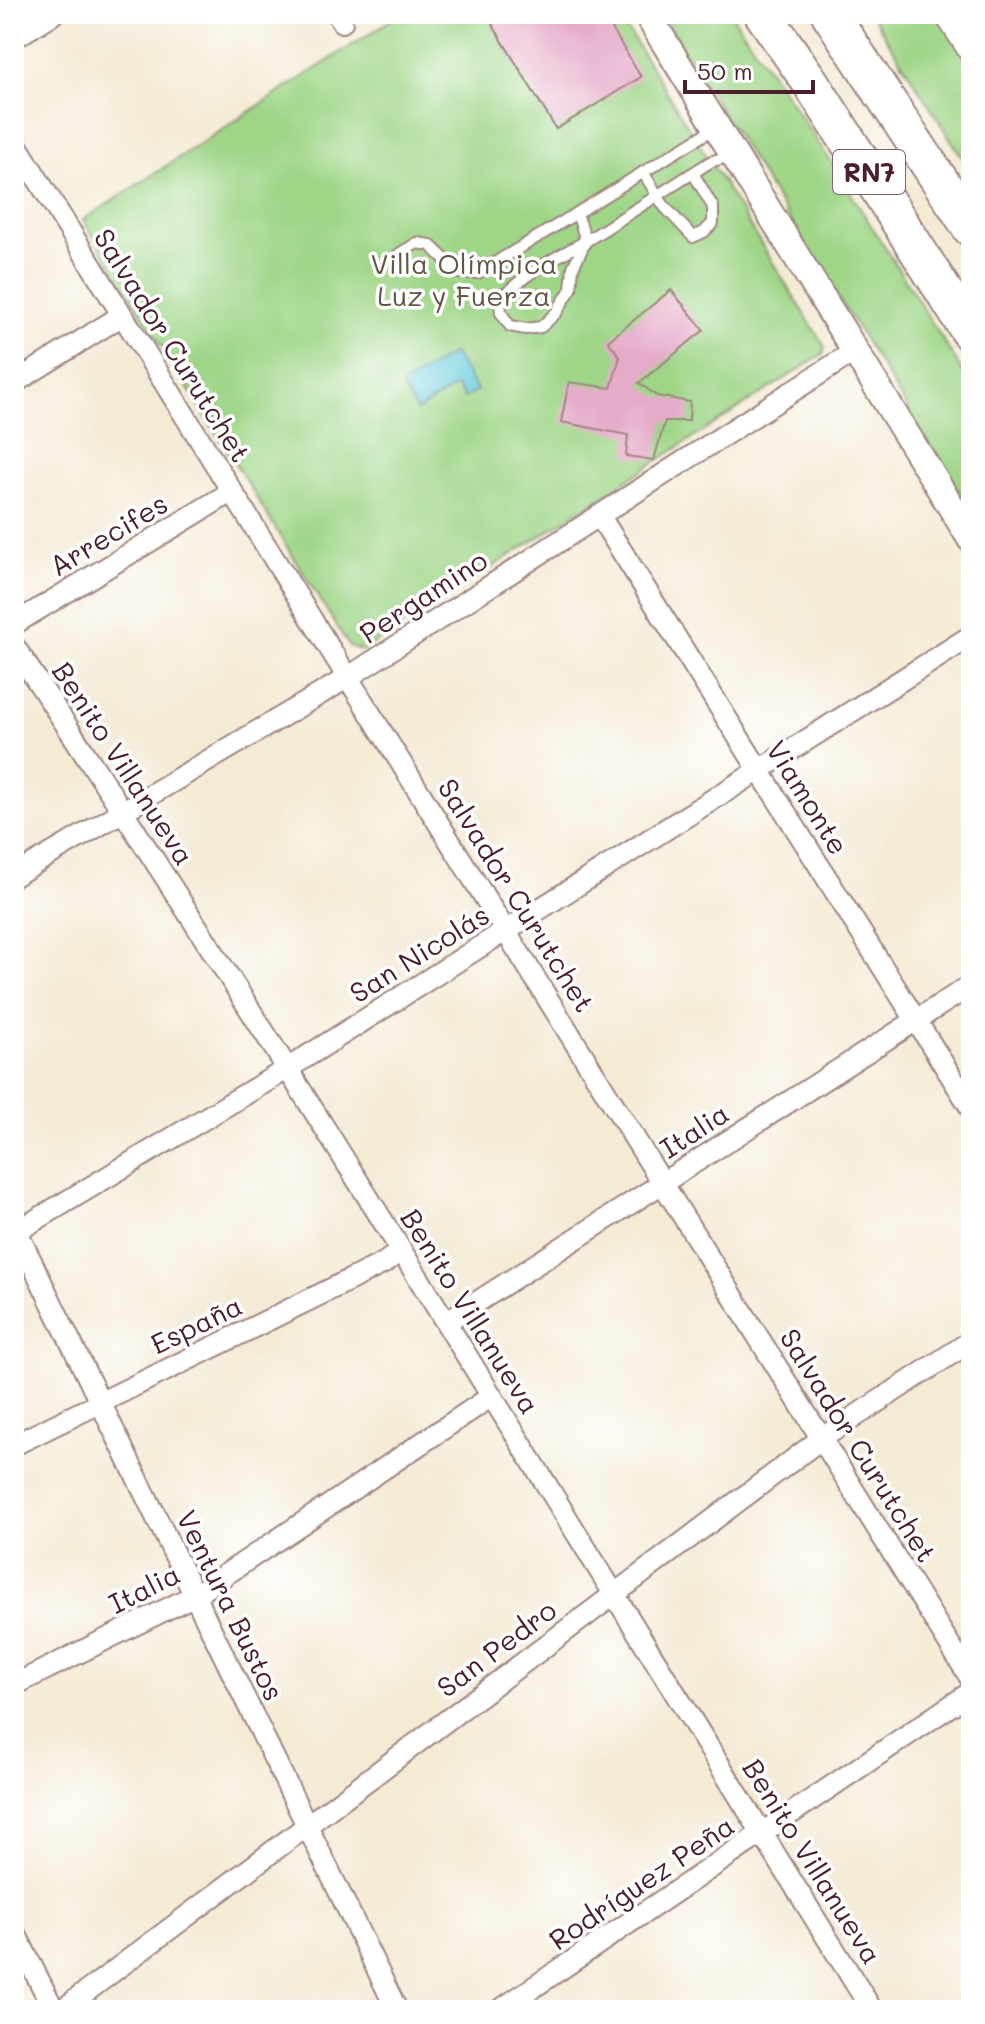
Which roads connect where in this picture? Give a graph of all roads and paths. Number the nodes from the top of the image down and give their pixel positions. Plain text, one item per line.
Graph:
1 (53, 14) edge
2 (647, 14) edge
3 (763, 14) edge
4 (830, 14) edge
5 (948, 14) edge
6 (14, 38) edge
7 (971, 49) edge
8 (717, 127) junction
9 (14, 141) edge
10 (734, 155) junction
11 (643, 172) junction
12 (693, 173) junction
13 (658, 196) junction
14 (577, 213) junction
15 (971, 228) edge
16 (586, 241) junction
17 (399, 254) dead end
18 (121, 316) junction
19 (971, 334) edge
20 (855, 351) junction
21 (14, 383) edge
22 (231, 492) junction
23 (599, 515) junction
24 (971, 539) edge
25 (14, 624) edge
26 (971, 636) edge
27 (14, 646) edge
28 (347, 678) junction
29 (757, 769) junction
30 (123, 811) junction
31 (14, 876) edge
32 (507, 930) junction
33 (971, 985) edge
34 (916, 1020) junction
35 (287, 1069) junction
36 (971, 1108) edge
37 (664, 1183) junction
38 (15, 1230) edge
39 (401, 1251) junction
40 (446, 1322) junction
41 (971, 1341) edge
42 (492, 1396) junction
43 (101, 1402) junction
44 (822, 1438) junction
45 (14, 1445) edge
46 (613, 1593) junction
47 (195, 1595) junction
48 (971, 1679) edge
49 (14, 1685) edge
50 (971, 1692) edge
51 (308, 1827) junction
52 (763, 1835) junction
53 (14, 1931) edge
54 (54, 2010) edge
55 (62, 2010) edge
56 (397, 2010) edge
57 (500, 2010) edge
58 (872, 2010) edge

1 - 6 street
2 - 8 street
3 - 19 highway, RN7
4 - 15 highway, RN7
5 - 7 street
8 - 10 street
8 - 11 lane
9 - 18 street, Salvador Curutchet
10 - 12 lane
10 - 20 street
11 - 13 lane
11 - 14 lane
12 - 13 lane
12 - 13 lane
13 - 16 lane
14 - 16 lane
14 - 17 lane
16 - 16 lane
18 - 21 street
18 - 22 street, Salvador Curutchet
20 - 23 street, Pergamino
20 - 24 street
22 - 25 street, Arrecifes
22 - 28 street, Salvador Curutchet
23 - 28 street, Pergamino
23 - 29 street, Viamonte
26 - 29 street, San Nicolás
27 - 30 street, Benito Villanueva
28 - 30 street, Pergamino
28 - 32 street, Salvador Curutchet
29 - 32 street, San Nicolás
29 - 34 street, Viamonte
30 - 31 street, Pergamino
30 - 35 street, Benito Villanueva
32 - 35 street, San Nicolás
32 - 37 street, Salvador Curutchet
33 - 34 street, Italia
34 - 36 street, Viamonte
34 - 37 street, Italia
35 - 38 street, San Nicolás
35 - 39 street, Benito Villanueva
37 - 40 street, Italia
37 - 44 street, Salvador Curutchet
38 - 43 street, Ventura Bustos
39 - 40 street, Benito Villanueva
39 - 43 street, España
40 - 42 street, Benito Villanueva
41 - 44 street, San Pedro
42 - 46 street, Benito Villanueva
42 - 47 street, Italia
43 - 45 street, España
43 - 47 street, Ventura Bustos
44 - 46 street, San Pedro
44 - 48 street, Salvador Curutchet
46 - 51 street, San Pedro
46 - 52 street, Benito Villanueva
47 - 49 street, Italia
47 - 51 street, Ventura Bustos
50 - 52 street, Rodríguez Peña
51 - 55 street, San Pedro
51 - 56 street, Ventura Bustos
52 - 57 street, Rodríguez Peña
52 - 58 street, Benito Villanueva
53 - 54 street

